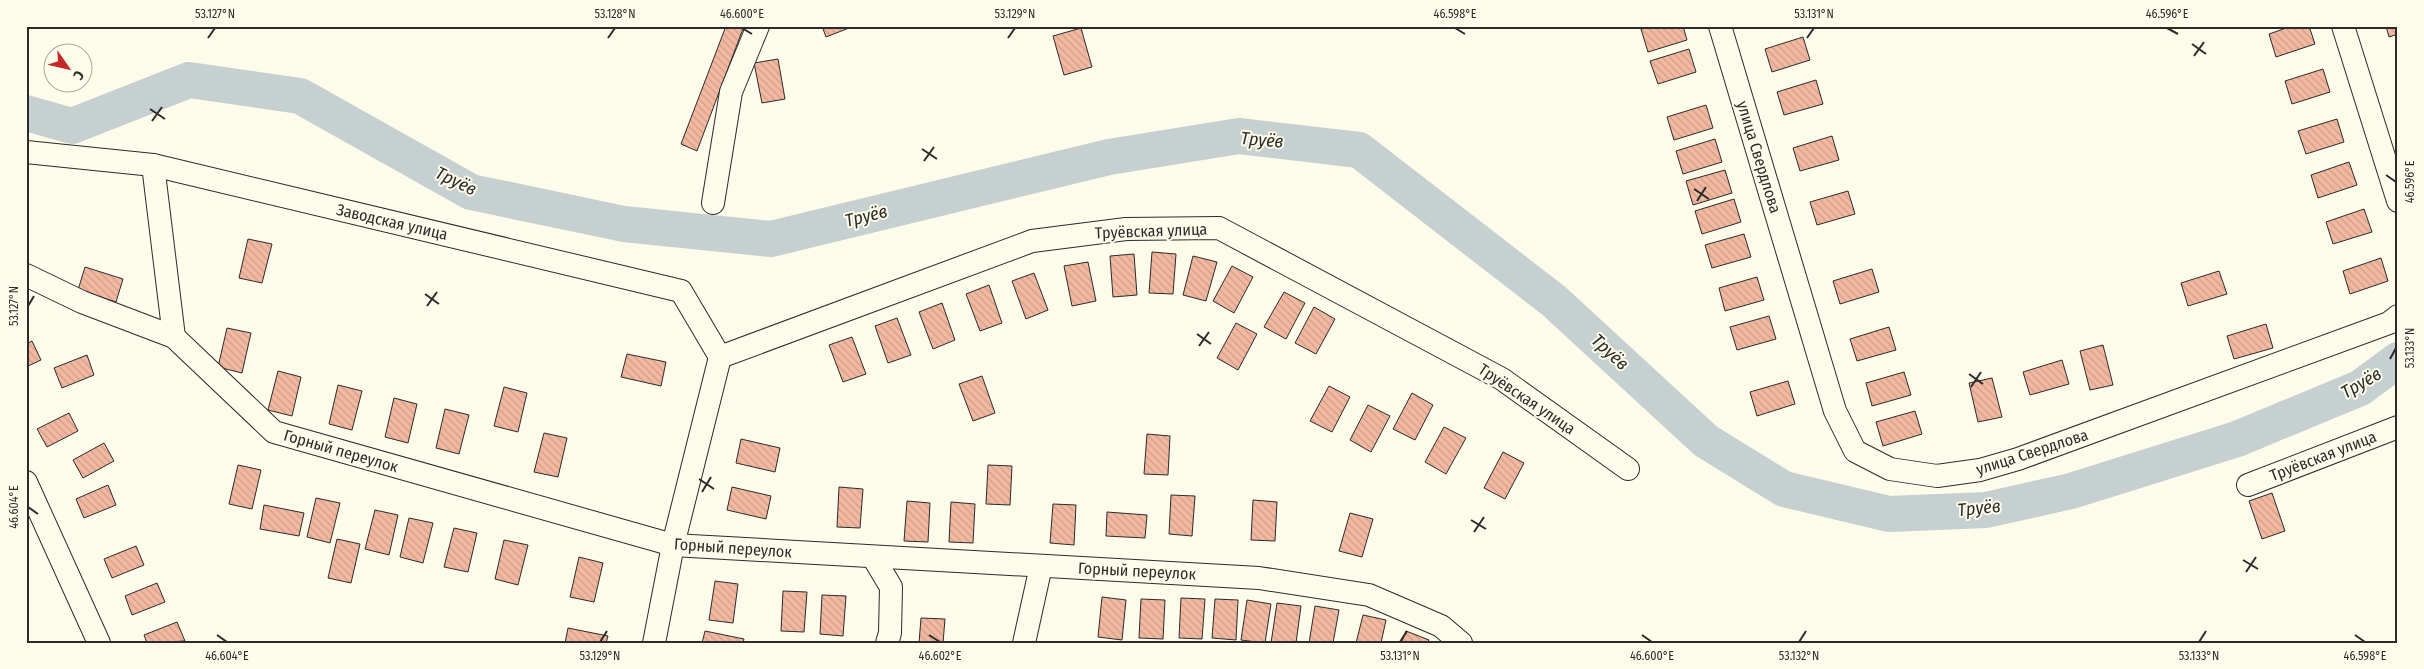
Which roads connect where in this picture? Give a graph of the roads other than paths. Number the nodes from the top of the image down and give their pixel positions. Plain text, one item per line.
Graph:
1 (758, 26) edge
2 (1720, 26) edge
3 (2343, 26) edge
4 (26, 152) edge
5 (153, 165) junction
6 (2398, 201) edge
7 (713, 203) dead end
8 (26, 275) edge
9 (2398, 316) edge
10 (174, 337) junction
11 (720, 357) junction
12 (2398, 427) edge
13 (1628, 469) dead end
14 (26, 482) edge
15 (2248, 484) dead end
16 (673, 546) junction
17 (873, 556) junction
18 (1041, 566) junction
19 (99, 643) edge
20 (654, 643) edge
21 (887, 643) edge
22 (1024, 643) edge
23 (1461, 643) edge

1 - 7 street
2 - 9 street, улица Свердлова
3 - 6 street
4 - 5 street, Заводская улица
5 - 10 street
5 - 11 street, Заводская улица
8 - 10 street, Горный переулок
10 - 16 street, Горный переулок
11 - 13 street, Труёвская улица
11 - 16 street
12 - 15 street, Труёвская улица
14 - 19 street
16 - 17 street, Горный переулок
16 - 20 street
17 - 18 street, Горный переулок
17 - 21 street
18 - 22 street
18 - 23 street, Горный переулок

